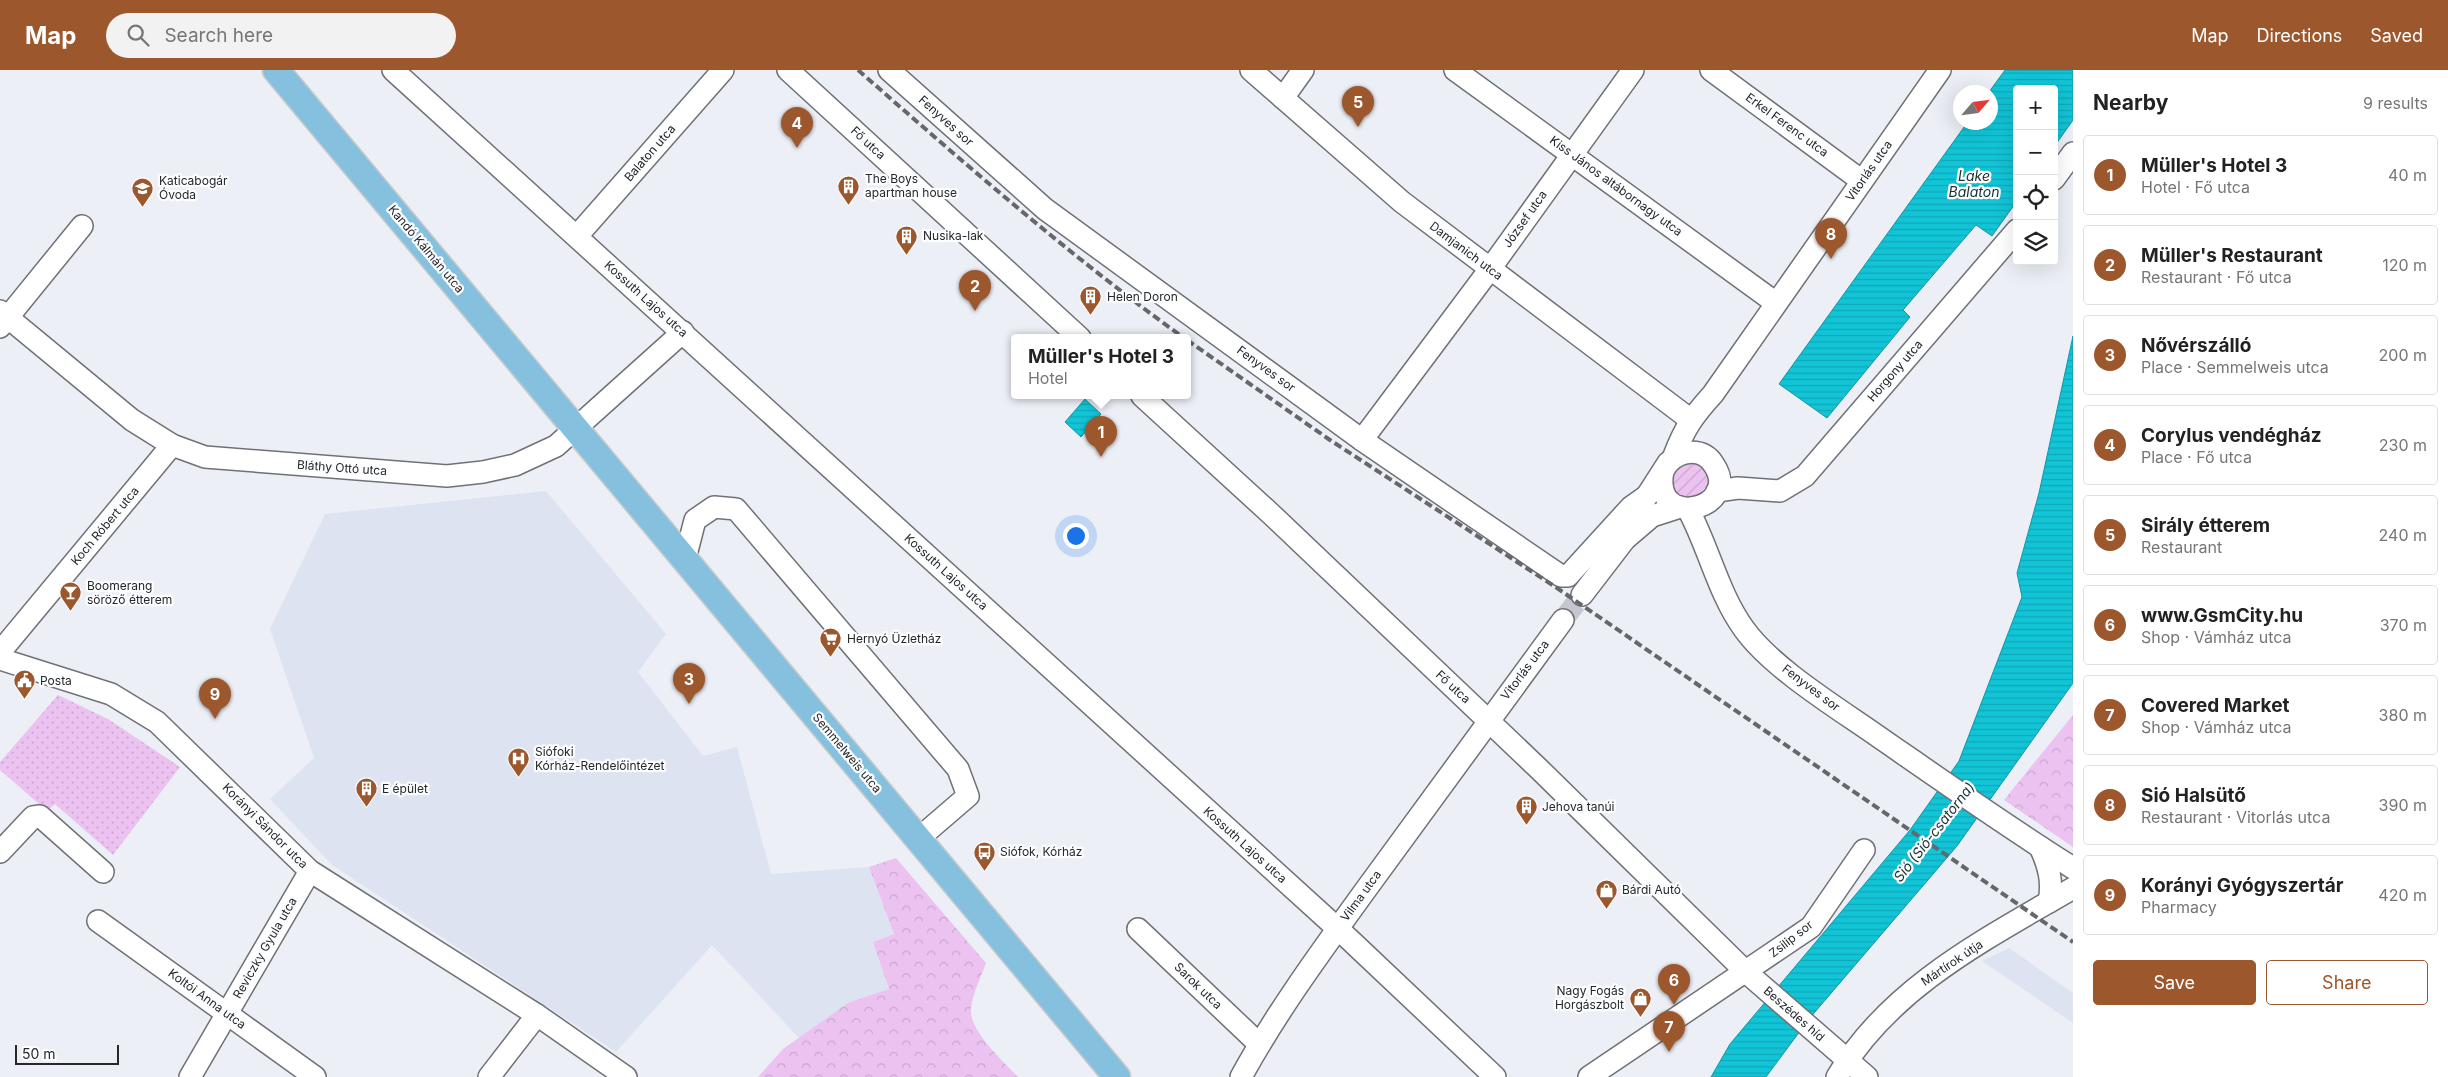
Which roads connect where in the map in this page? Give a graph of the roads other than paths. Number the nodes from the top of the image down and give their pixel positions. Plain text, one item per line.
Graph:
1 (276, 70) edge
2 (393, 70) edge
3 (723, 70) edge
4 (788, 70) edge
5 (889, 70) edge
6 (1251, 70) edge
7 (1303, 70) edge
8 (1455, 70) edge
9 (1633, 70) edge
10 (1711, 70) edge
11 (1940, 70) edge
12 (1283, 98) junction
13 (2073, 153) edge
14 (1571, 154) junction
15 (2058, 175) edge
16 (1862, 180) junction
17 (82, 226) dead end
18 (2013, 235) edge
19 (577, 236) junction
20 (1490, 269) junction
21 (1776, 303) junction
22 (3, 319) edge
23 (683, 332) junction
24 (1076, 334) edge
25 (1713, 394) junction
26 (1145, 399) edge
27 (1689, 421) junction
28 (576, 429) junction
29 (1362, 440) junction
30 (172, 445) junction
31 (1701, 454) junction
32 (1669, 464) junction
33 (1716, 487) junction
34 (1648, 495) junction
35 (1684, 508) junction
36 (1625, 539) junction
37 (685, 559) junction
38 (1723, 589) junction
39 (1582, 595) tunnel mouth
40 (1563, 620) tunnel mouth
41 (0, 652) edge
42 (0, 659) edge
43 (1488, 720) junction
44 (918, 838) junction
45 (2040, 847) junction
46 (1864, 850) dead end
47 (0, 852) edge
48 (2073, 868) edge
49 (310, 871) junction
50 (103, 872) dead end
51 (2073, 888) edge
52 (2048, 902) junction
53 (98, 921) dead end
54 (1138, 929) dead end
55 (1338, 929) junction
56 (1753, 978) junction
57 (227, 1013) junction
58 (537, 1015) junction
59 (1259, 1044) junction
60 (1842, 1068) edge
61 (190, 1077) edge
62 (315, 1077) edge
63 (489, 1077) edge
64 (626, 1077) edge
65 (1117, 1077) edge
66 (1241, 1077) edge
67 (1495, 1077) edge
68 (1589, 1077) edge
69 (1867, 1077) edge

1 - 28 main road, Kandó Kálmán utca
2 - 19 street, Kossuth Lajos utca
3 - 19 street, Balaton utca
4 - 24 street, Fő utca
5 - 29 street, Fenyves sor
6 - 12 street, Damjanich utca
7 - 12 street
8 - 14 street, Kiss János altábornagy utca
9 - 14 street, József utca
10 - 16 street, Erkel Ferenc utca
11 - 16 street, Vitorlás utca
12 - 20 street, Damjanich utca
13 - 15 street
14 - 20 street, József utca
14 - 21 street, Kiss János altábornagy utca
16 - 21 street, Vitorlás utca
17 - 22 street
18 - 33 street, Horgony utca
19 - 23 street, Kossuth Lajos utca
20 - 27 street, Damjanich utca
20 - 29 street, József utca
21 - 25 street, Vitorlás utca
22 - 30 street, Bláthy Ottó utca
23 - 28 street, Bláthy Ottó utca
23 - 55 street, Kossuth Lajos utca
25 - 27 street, Vitorlás utca
25 - 31 street, Vitorlás utca
26 - 43 street, Fő utca
27 - 32 street, Vitorlás utca
28 - 30 street, Bláthy Ottó utca
28 - 37 main road, Semmelweis utca
29 - 34 street, Fenyves sor
30 - 41 street, Koch Róbert utca
31 - 32 street
31 - 33 street
32 - 34 street, Vitorlás utca
32 - 35 street, Vitorlás utca
33 - 35 street, Vitorlás utca
33 - 38 street, Fenyves sor
34 - 36 street, Vitorlás utca
35 - 36 street, Vitorlás utca
35 - 38 street, Fenyves sor
36 - 39 street, Vitorlás utca
37 - 44 main road, Semmelweis utca
37 - 44 street
38 - 45 street, Fenyves sor
40 - 43 street, Vitorlás utca
42 - 49 street, Korányi Sándor utca
43 - 55 street, Vilma utca
43 - 56 street, Fő utca
44 - 65 main road, Semmelweis utca
45 - 48 street, Fenyves sor
45 - 52 street
46 - 56 street, Zsilip sor
47 - 50 street
49 - 57 street, Reviczky Gyula utca
49 - 58 street, Korányi Sándor utca
51 - 52 street, Mártírok útja
52 - 60 street, Mártírok útja
53 - 57 street, Koltói Anna utca
54 - 59 street, Sarok utca
55 - 59 street, Vilma utca
55 - 67 street, Kossuth Lajos utca
56 - 60 street, Beszédes híd
56 - 68 street, Zsilip sor
57 - 61 street, Reviczky Gyula utca
57 - 62 street, Koltói Anna utca
58 - 63 street
58 - 64 street, Korányi Sándor utca
59 - 66 street, Vilma utca
60 - 69 street

